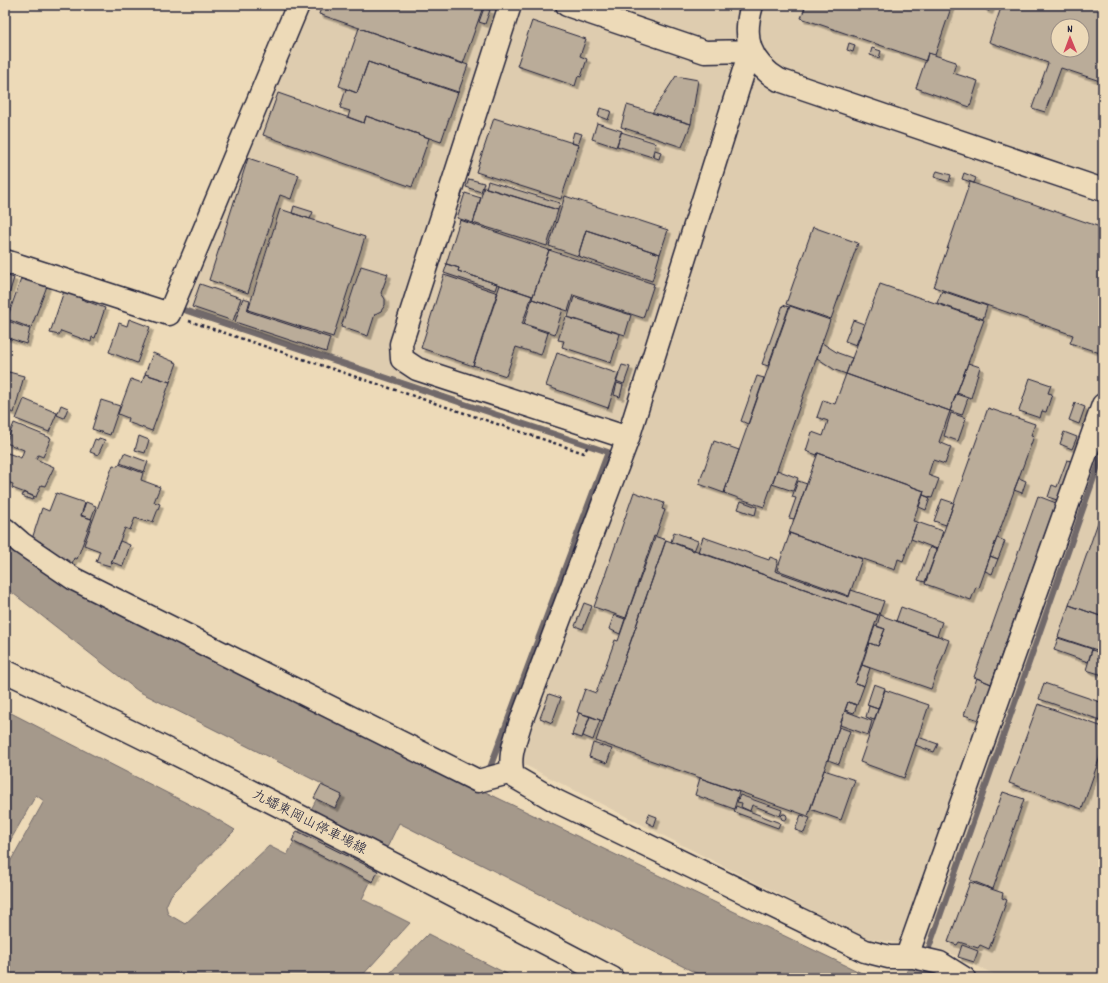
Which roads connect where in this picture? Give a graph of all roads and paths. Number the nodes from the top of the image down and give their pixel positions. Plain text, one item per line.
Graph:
1 (298, 5) edge
2 (510, 5) edge
3 (567, 5) edge
4 (752, 5) edge
5 (750, 50) junction
6 (1103, 190) edge
7 (5, 261) edge
8 (172, 309) junction
9 (1103, 405) edge
10 (628, 438) junction
11 (584, 453) dead end
12 (5, 529) edge
13 (5, 671) edge
14 (495, 777) junction
15 (911, 956) junction
16 (612, 978) edge
17 (964, 978) edge

1 - 8 street
2 - 10 street
3 - 5 street
4 - 5 street
5 - 6 street
5 - 10 street
7 - 8 street
8 - 11 path
9 - 15 street
10 - 14 street
12 - 14 street
13 - 16 street, 九蟠東岡山停車場線
14 - 15 street
15 - 17 street

